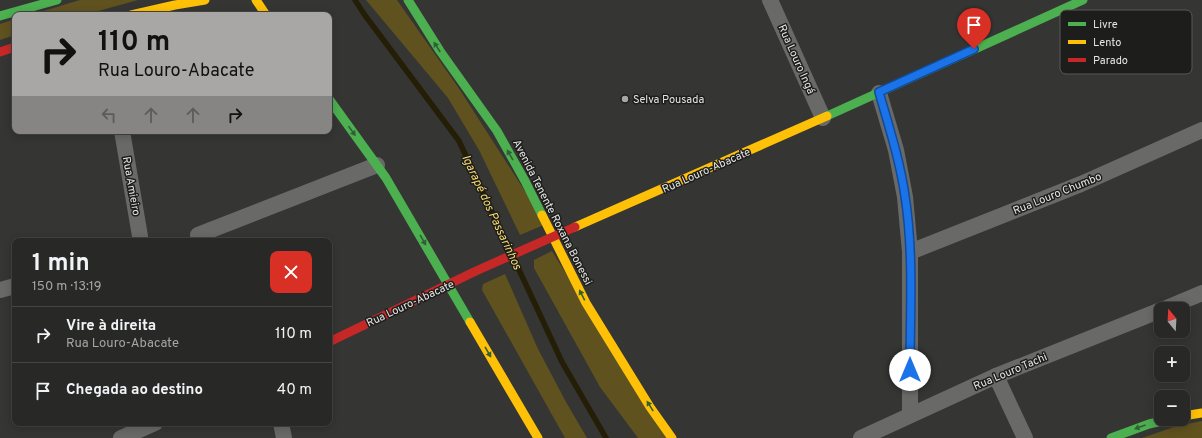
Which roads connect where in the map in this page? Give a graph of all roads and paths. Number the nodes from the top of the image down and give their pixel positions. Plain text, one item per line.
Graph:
1 (57, 0) edge
2 (205, 0) edge
3 (256, 0) edge
4 (408, 0) edge
5 (770, 0) edge
6 (1084, 0) edge
7 (1062, 10) edge
8 (1060, 11) edge
9 (14, 12) edge
10 (144, 12) edge
11 (264, 12) edge
12 (12, 13) edge
13 (0, 16) edge
14 (12, 49) edge
15 (0, 52) edge
16 (879, 92) junction
17 (332, 103) edge
18 (823, 118) junction
19 (1202, 130) edge
20 (123, 134) edge
21 (377, 164) junction
22 (198, 235) dead end
23 (140, 238) edge
24 (552, 238) junction
25 (910, 252) junction
26 (449, 284) junction
27 (12, 287) edge
28 (0, 290) edge
29 (1202, 293) edge
30 (1181, 302) edge
31 (1154, 313) edge
32 (332, 341) edge
33 (996, 376) junction
34 (1202, 413) edge
35 (910, 415) junction
36 (1190, 415) edge
37 (1154, 423) edge
38 (148, 426) edge
39 (282, 426) edge
40 (122, 438) edge
41 (284, 438) edge
42 (538, 438) edge
43 (672, 438) edge
44 (861, 438) edge
45 (1025, 438) edge
46 (1111, 438) edge

1 - 9 street
2 - 10 street
3 - 11 street
24 -> 4 street, Avenida Tenente Roxana Bonessi
5 - 18 street, Rua Louro Ingá
6 - 7 street, Rua Louro-Abacate
8 - 16 street, Rua Louro-Abacate
12 - 13 street
14 - 15 street
16 - 18 street, Rua Louro-Abacate
16 - 25 street
17 -> 21 street
18 - 24 street, Rua Louro-Abacate
19 - 25 street, Rua Louro Chumbo
20 - 23 street, Rua Amieiro
21 - 22 street
21 -> 26 street
24 - 26 street, Rua Louro-Abacate
43 -> 24 street, Avenida Tenente Roxana Bonessi
25 - 35 street
26 - 32 street, Rua Louro-Abacate
26 -> 42 street
27 - 28 street
29 - 30 street, Rua Louro Tachi
31 - 33 street, Rua Louro Tachi
33 - 35 street, Rua Louro Tachi
33 - 45 street
34 - 36 street
35 - 44 street, Rua Louro Tachi
37 -> 46 street
38 - 40 street
39 - 41 street

